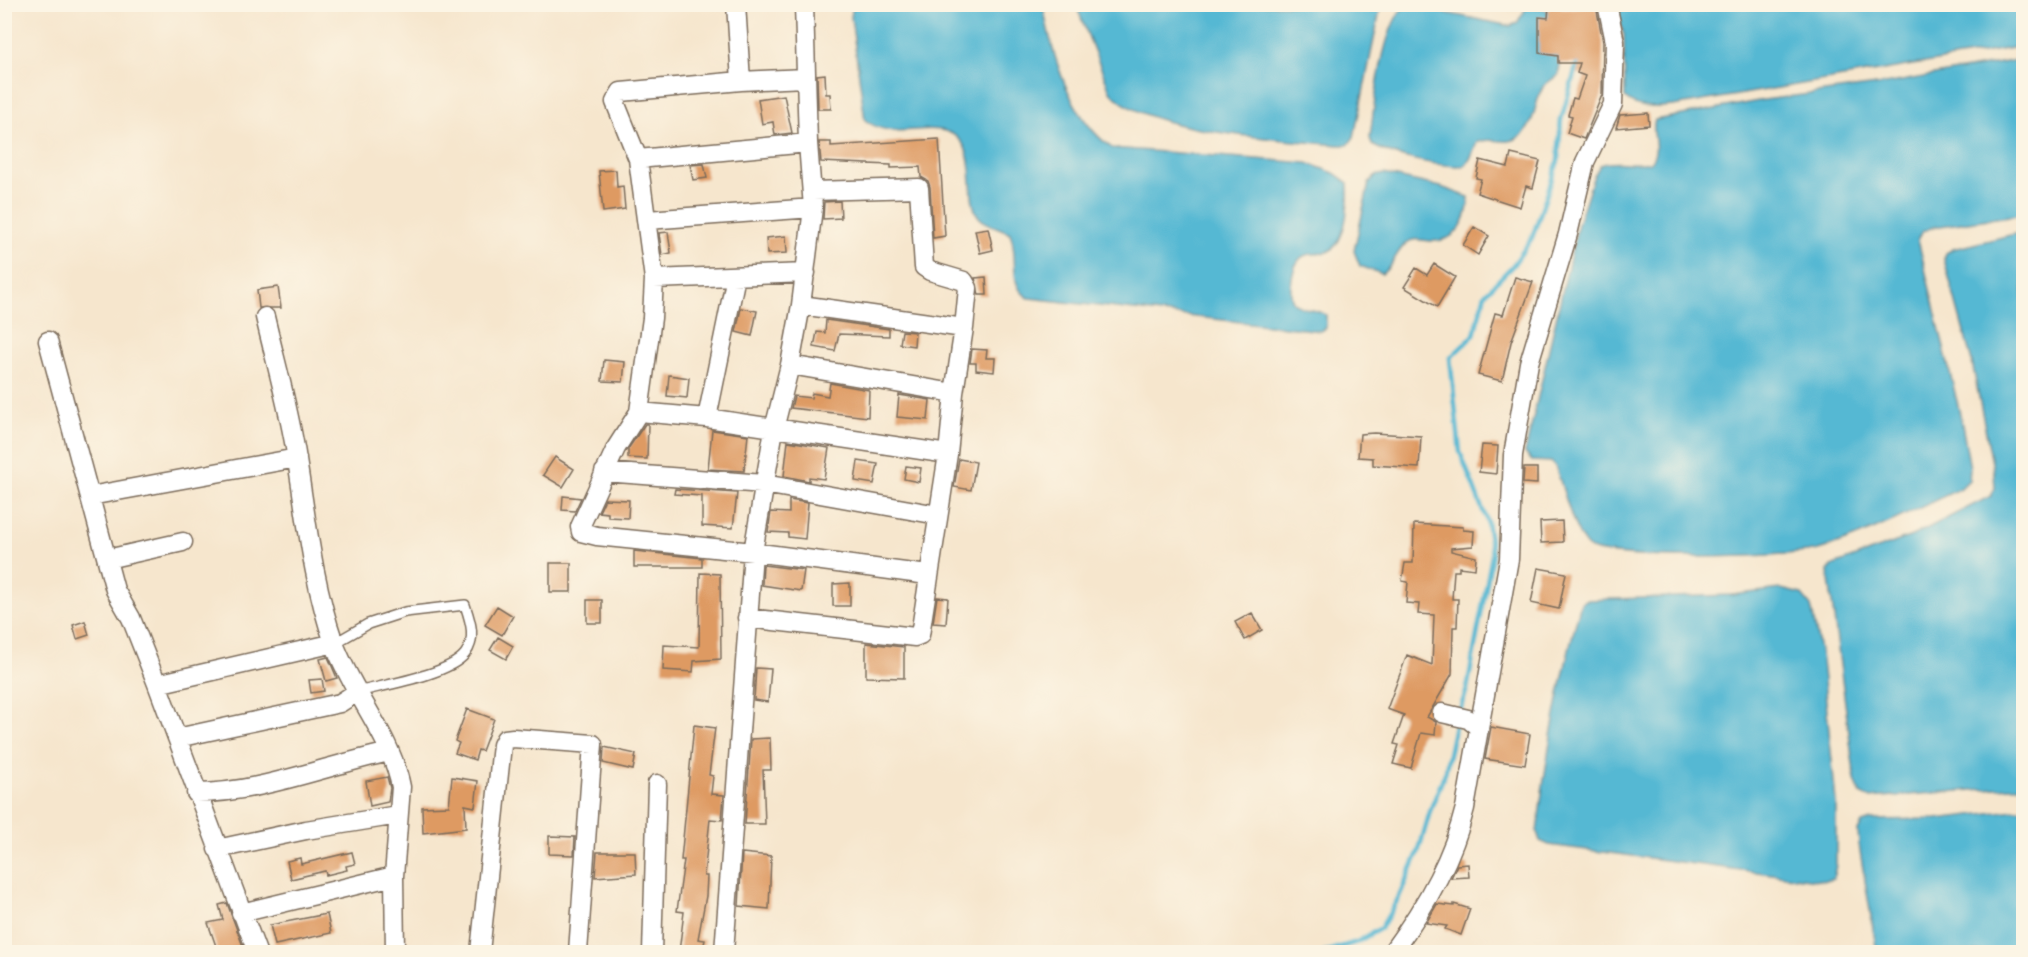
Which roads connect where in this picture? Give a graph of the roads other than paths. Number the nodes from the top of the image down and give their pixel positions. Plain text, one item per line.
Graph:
1 (736, 4) edge
2 (804, 4) edge
3 (1607, 4) edge
4 (806, 78) junction
5 (741, 81) junction
6 (808, 143) junction
7 (638, 159) junction
8 (813, 199) junction
9 (647, 219) junction
10 (806, 273) junction
11 (736, 276) junction
12 (654, 279) junction
13 (801, 305) junction
14 (265, 317) dead end
15 (964, 328) junction
16 (48, 341) dead end
17 (790, 366) junction
18 (954, 393) junction
19 (639, 412) junction
20 (707, 418) junction
21 (774, 429) junction
22 (948, 454) junction
23 (297, 458) junction
24 (604, 472) junction
25 (764, 484) junction
26 (90, 496) junction
27 (938, 514) junction
28 (183, 542) dead end
29 (753, 552) junction
30 (107, 559) junction
31 (928, 575) junction
32 (747, 618) junction
33 (334, 643) junction
34 (157, 684) junction
35 (357, 692) junction
36 (1446, 714) dead end
37 (1473, 723) junction
38 (177, 738) junction
39 (390, 752) junction
40 (657, 784) dead end
41 (196, 793) junction
42 (398, 815) junction
43 (217, 849) junction
44 (394, 876) junction
45 (241, 913) junction
46 (257, 952) edge
47 (395, 952) edge
48 (480, 952) edge
49 (578, 952) edge
50 (652, 952) edge
51 (724, 952) edge
52 (1392, 952) edge

1 - 5 street
2 - 4 street
3 - 37 street
4 - 5 street
4 - 6 street
5 - 7 street
6 - 7 street
6 - 8 street
7 - 9 street
8 - 9 street
8 - 10 street
8 - 15 street
9 - 12 street
10 - 11 street
10 - 13 street
11 - 12 street
11 - 20 street
12 - 19 street
13 - 15 street
13 - 17 street
14 - 23 street
15 - 18 street
16 - 26 street
17 - 18 street
17 - 21 street
18 - 22 street
19 - 20 street
19 - 24 street
20 - 21 street
21 - 22 street
21 - 25 street
22 - 27 street
23 - 26 street
23 - 33 street
24 - 25 street
24 - 29 street
25 - 27 street
25 - 29 street
26 - 30 street
27 - 31 street
28 - 30 street
29 - 31 street
29 - 32 street
30 - 34 street
31 - 32 street
32 - 51 street
33 - 34 street
33 - 35 street
33 - 35 lane
34 - 38 street
35 - 38 street
35 - 39 street
36 - 37 street
37 - 52 street
38 - 41 street
39 - 41 street
39 - 42 street
40 - 50 street
41 - 43 street
42 - 43 street
42 - 44 street
43 - 45 street
44 - 45 street
44 - 47 street
45 - 46 street
48 - 49 street

